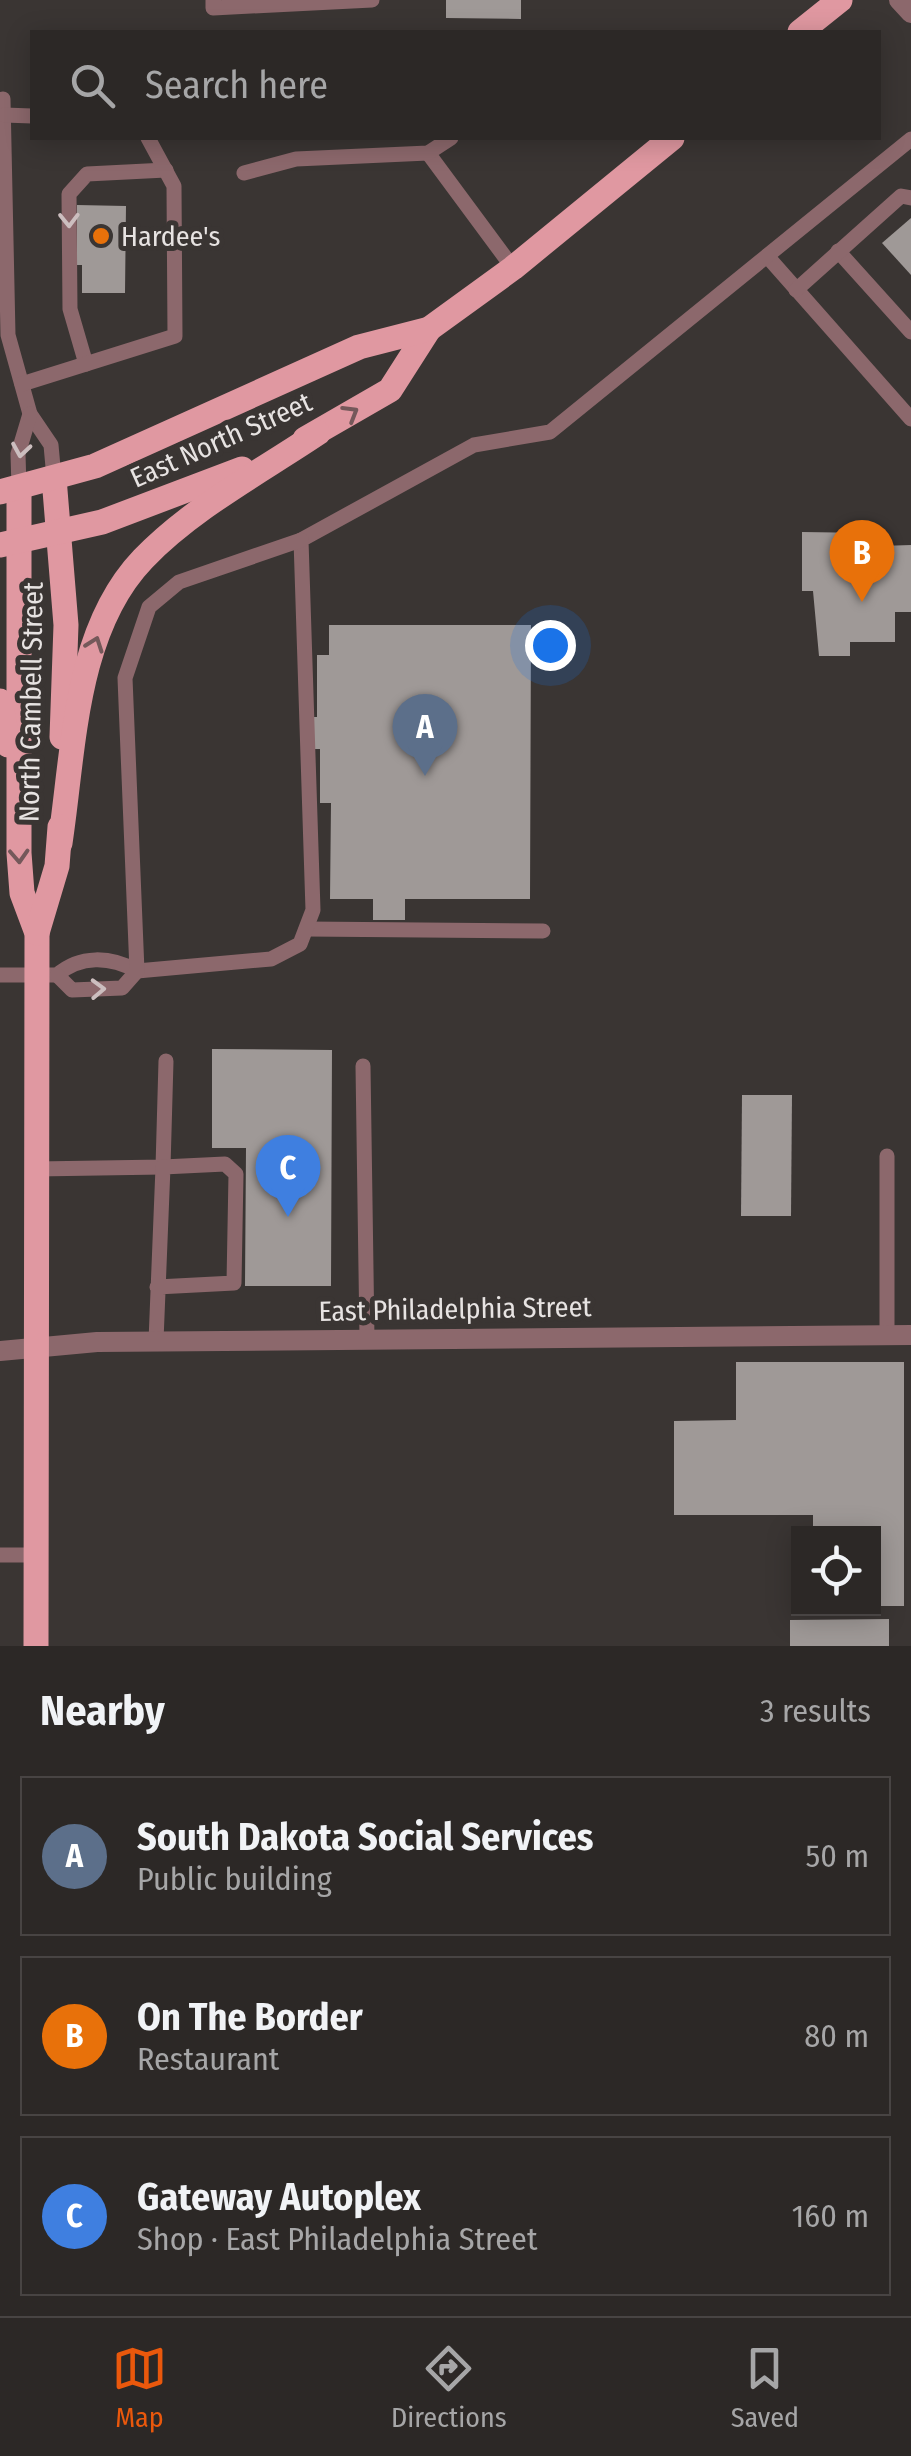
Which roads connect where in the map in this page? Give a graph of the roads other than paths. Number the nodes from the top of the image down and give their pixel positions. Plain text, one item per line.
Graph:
1 (213, 0) edge
2 (372, 0) edge
3 (840, 0) edge
4 (900, 0) edge
5 (911, 13) edge
6 (802, 30) edge
7 (30, 115) edge
8 (911, 139) edge
9 (149, 140) edge
10 (447, 140) edge
11 (670, 140) edge
12 (428, 153) junction
13 (166, 170) junction
14 (244, 173) dead end
15 (911, 198) edge
16 (838, 252) junction
17 (767, 256) junction
18 (514, 268) junction
19 (796, 290) junction
20 (4, 328) edge
21 (428, 329) junction
22 (911, 332) edge
23 (86, 364) junction
24 (22, 384) junction
25 (30, 414) junction
26 (911, 420) edge
27 (318, 433) junction
28 (54, 478) junction
29 (10, 490) edge
30 (59, 532) junction
31 (301, 540) junction
32 (10, 543) edge
33 (0, 701) edge
34 (18, 776) junction
35 (60, 843) junction
36 (306, 928) junction
37 (543, 931) dead end
38 (36, 934) junction
39 (137, 970) junction
40 (0, 975) edge
41 (46, 975) junction
42 (166, 1061) dead end
43 (363, 1066) dead end
44 (887, 1156) dead end
45 (164, 1167) junction
46 (36, 1169) junction
47 (157, 1286) junction
48 (887, 1335) junction
49 (911, 1335) edge
50 (367, 1338) junction
51 (156, 1341) junction
52 (36, 1347) junction
53 (0, 1351) edge
54 (0, 1555) edge
55 (36, 1555) junction
56 (36, 1646) edge

1 - 2 lane
3 - 6 main road
4 - 5 street
7 - 20 lane, North Cambell Street
8 - 17 lane
9 - 13 lane
10 - 12 lane
11 - 18 main road, East North Street
12 - 14 lane
12 - 18 lane
13 - 23 lane
13 -> 23 lane
15 - 16 lane
16 - 19 lane
16 - 22 lane
17 - 19 lane
17 - 31 lane
18 - 21 main road, East North Street
19 - 26 lane
20 - 24 lane, North Cambell Street
27 -> 21 main road, East North Street
21 - 28 main road, East North Street
23 - 24 lane
24 - 25 lane, North Cambell Street
25 - 28 lane, North Cambell Street
25 -> 29 lane, North Cambell Street
27 - 30 main road, East North Street
35 -> 27 main road
28 - 29 main road, East North Street
28 - 30 main road, North Cambell Street
29 - 32 main road, North Cambell Street
30 - 32 main road, East North Street
30 - 35 main road, North Cambell Street
31 - 36 lane
31 - 39 lane
32 - 34 main road, North Cambell Street
33 - 34 main road
34 -> 38 main road, North Cambell Street
35 - 38 main road, North Cambell Street
36 - 37 lane
36 - 39 lane
38 - 41 main road, North Cambell Street
39 - 41 lane
41 -> 39 lane
40 - 41 lane
41 - 46 main road, North Cambell Street
42 - 45 lane
43 - 50 lane
44 - 48 lane
45 - 46 lane
45 - 47 lane
45 - 47 lane
46 - 52 main road, North Cambell Street
47 - 51 lane
48 - 49 street, East Philadelphia Street
48 - 50 street, East Philadelphia Street
50 - 51 street, East Philadelphia Street
51 - 52 street, East Philadelphia Street
52 - 53 street, East Philadelphia Street
52 - 55 main road, North Cambell Street
54 - 55 lane
55 - 56 main road, North Cambell Street

